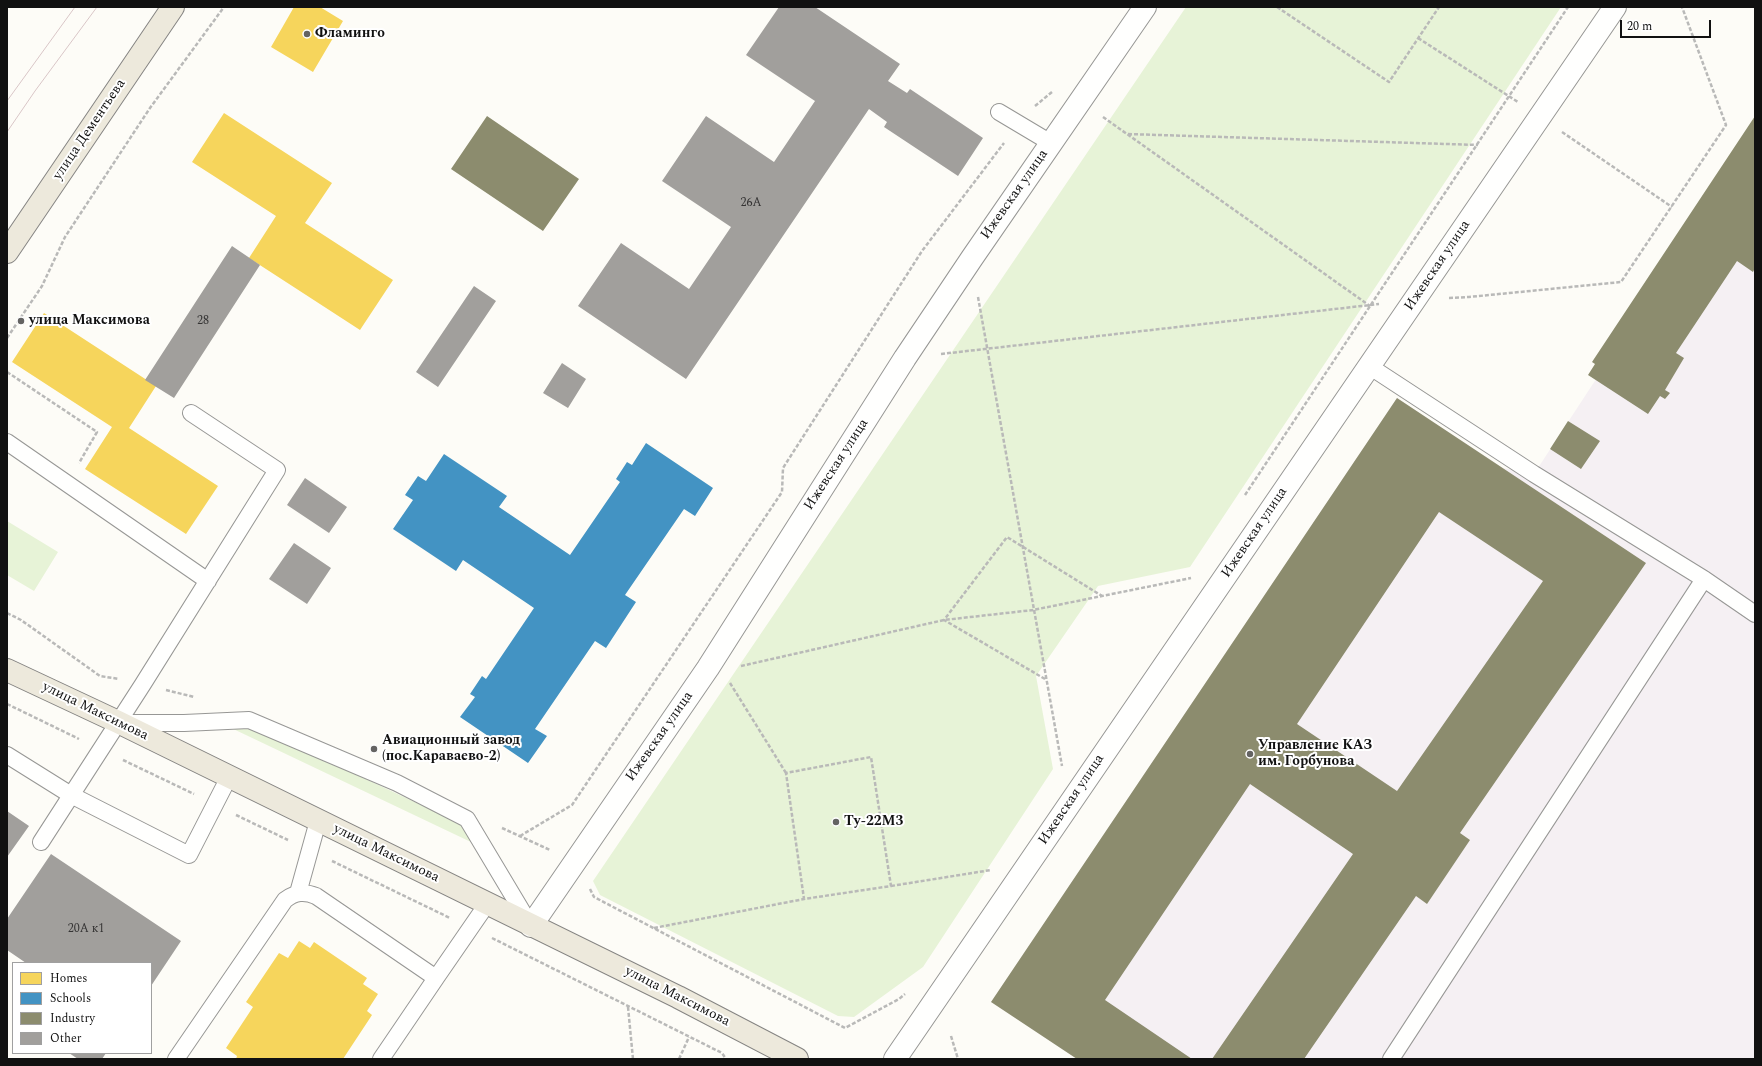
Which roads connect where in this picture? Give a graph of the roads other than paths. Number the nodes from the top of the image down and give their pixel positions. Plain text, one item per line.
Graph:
1 (173, 7) edge
2 (1145, 7) edge
3 (1615, 7) edge
4 (1000, 112) dead end
5 (1051, 143) junction
6 (7, 252) edge
7 (1369, 366) junction
8 (191, 413) dead end
9 (7, 442) edge
10 (1704, 579) junction
11 (208, 581) junction
12 (1755, 614) edge
13 (7, 670) edge
14 (118, 722) junction
15 (7, 755) edge
16 (229, 777) junction
17 (71, 795) junction
18 (318, 821) junction
19 (41, 842) dead end
20 (298, 893) junction
21 (487, 904) junction
22 (531, 926) junction
23 (436, 978) junction
24 (766, 1050) edge
25 (180, 1058) edge
26 (381, 1059) edge
27 (796, 1059) edge
28 (894, 1059) edge
29 (1391, 1059) edge

1 - 6 main road, улица Дементьева
2 - 5 street, Ижевская улица
3 - 7 street, Ижевская улица
4 - 5 lane
5 - 22 street, Ижевская улица
7 - 10 lane
7 - 28 street, Ижевская улица
8 - 11 lane
9 - 11 lane
10 - 12 lane
10 - 29 lane
11 - 14 lane
13 - 14 main road, улица Максимова
14 - 16 main road, улица Максимова
14 - 17 lane
14 - 22 lane
15 - 17 lane
16 - 17 lane
16 - 18 main road, улица Максимова
17 - 19 lane
18 - 20 lane
18 - 21 main road, улица Максимова
20 - 23 lane
20 - 25 lane
21 - 22 main road, улица Максимова
21 - 23 lane
22 - 24 main road, улица Максимова
23 - 26 lane
24 - 27 main road, улица Максимова

